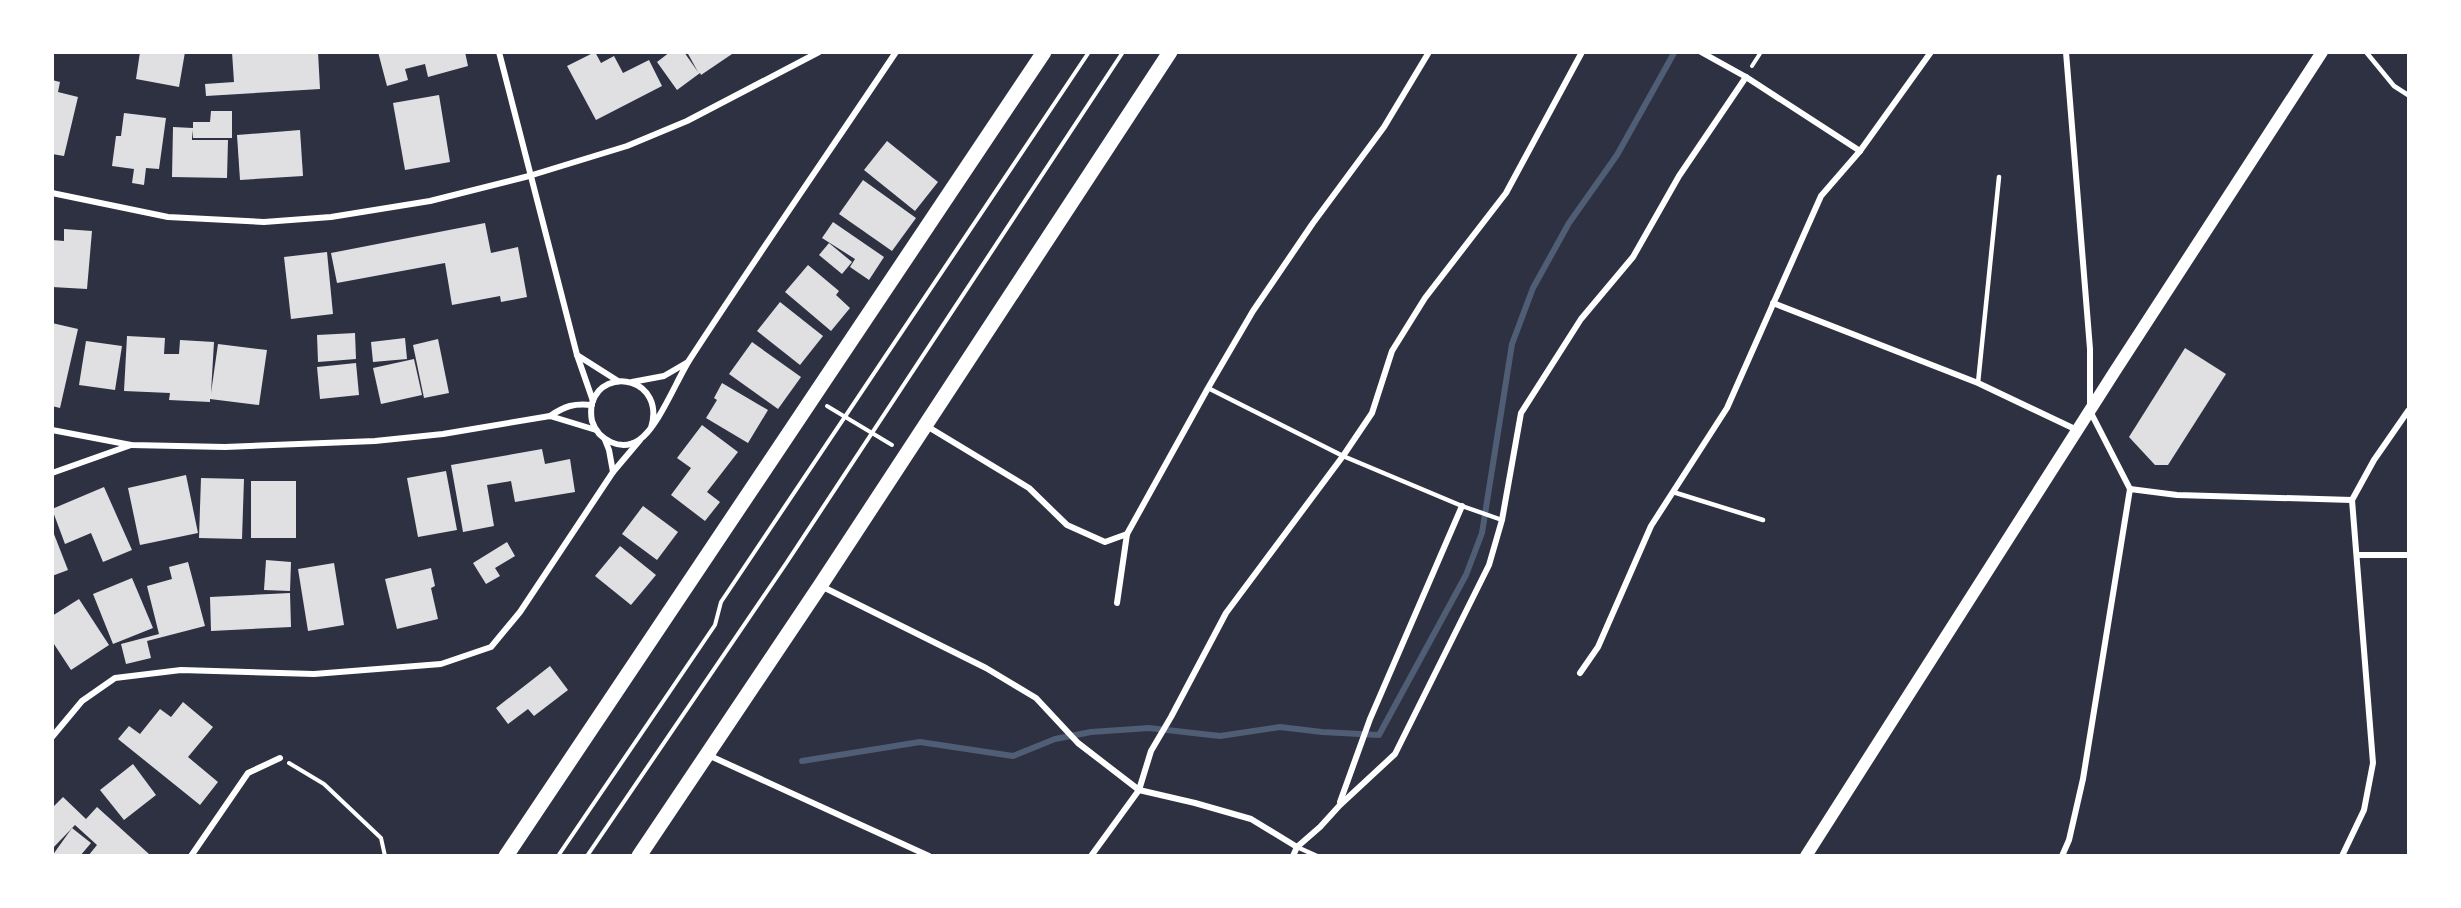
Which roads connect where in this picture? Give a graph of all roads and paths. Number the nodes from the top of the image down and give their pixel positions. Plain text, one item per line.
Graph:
1 (499, 52) edge
2 (819, 52) edge
3 (896, 52) edge
4 (1044, 52) edge
5 (1089, 52) edge
6 (1123, 52) edge
7 (1170, 52) edge
8 (1429, 52) edge
9 (1582, 52) edge
10 (1931, 52) edge
11 (2066, 52) edge
12 (2322, 52) edge
13 (2366, 52) edge
14 (1701, 53) edge
15 (1746, 77) junction
16 (2409, 95) edge
17 (1860, 151) junction
18 (529, 176) junction
19 (1999, 177) dead end
20 (52, 193) edge
21 (1773, 303) junction
22 (577, 355) junction
23 (689, 362) junction
24 (618, 381) junction
25 (632, 382) junction
26 (1978, 383) junction
27 (1208, 388) junction
28 (813, 398) junction
29 (592, 403) junction
30 (2090, 411) junction
31 (2409, 411) edge
32 (550, 416) junction
33 (846, 418) junction
34 (925, 424) junction
35 (651, 428) junction
36 (52, 430) edge
37 (596, 430) junction
38 (2077, 430) junction
39 (872, 433) junction
40 (604, 439) junction
41 (640, 440) junction
42 (131, 445) junction
43 (906, 454) junction
44 (1343, 456) junction
45 (613, 472) junction
46 (52, 473) edge
47 (2130, 489) junction
48 (1673, 492) junction
49 (2352, 500) junction
50 (1462, 506) junction
51 (1500, 519) junction
52 (1763, 520) dead end
53 (1127, 534) junction
54 (2358, 555) junction
55 (2409, 555) edge
56 (820, 586) junction
57 (1117, 603) dead end
58 (1580, 673) dead end
59 (52, 737) edge
60 (705, 754) junction
61 (280, 758) joint
62 (1139, 790) junction
63 (1340, 805) junction
64 (1297, 847) junction
65 (191, 855) edge
66 (385, 855) edge
67 (506, 855) edge
68 (558, 855) edge
69 (587, 855) edge
70 (639, 855) edge
71 (929, 855) edge
72 (1091, 855) edge
73 (1293, 855) edge
74 (1317, 855) edge
75 (1806, 855) edge
76 (2062, 855) edge
77 (2342, 855) edge

1 - 18 street
2 - 18 street
3 - 23 street
4 - 28 main road
5 - 33 path
6 - 39 path
7 - 34 main road
8 - 27 street
9 - 44 street
10 - 17 street
11 - 30 street
12 - 30 main road
13 - 16 lane
14 - 15 street
15 - 17 street
15 - 51 street
17 - 21 street
18 - 20 street
18 - 22 street
19 - 26 lane
21 - 26 street
21 - 48 street
22 - 24 street
22 - 29 street
23 - 25 street
23 - 35 street
24 - 25 street
24 - 29 street
25 - 35 street
26 - 38 street
27 - 44 lane
27 - 53 street
28 - 33 path
28 - 67 main road
29 - 32 street
29 - 37 street
30 - 38 main road
30 - 47 street
31 - 49 street
32 - 37 street
32 - 42 street
33 - 39 path
33 - 68 path
34 - 43 main road
34 - 53 street
35 - 41 street
36 - 42 street
37 - 40 street
38 - 75 main road
39 - 43 path
39 - 69 path
40 - 41 street
40 - 45 street
41 - 45 street
42 - 46 street
43 - 56 main road
44 - 50 lane
44 - 62 street
45 - 59 street
47 - 49 street
47 - 76 street
48 - 52 lane
48 - 58 street
49 - 54 street
50 - 51 lane
50 - 63 street
51 - 63 street
53 - 57 street
54 - 55 street
54 - 77 street
56 - 60 main road
56 - 62 street
60 - 70 main road
60 - 71 street
61 - 65 street
61 - 66 path
62 - 64 street
62 - 72 street
63 - 64 street
64 - 73 street
64 - 74 lane

